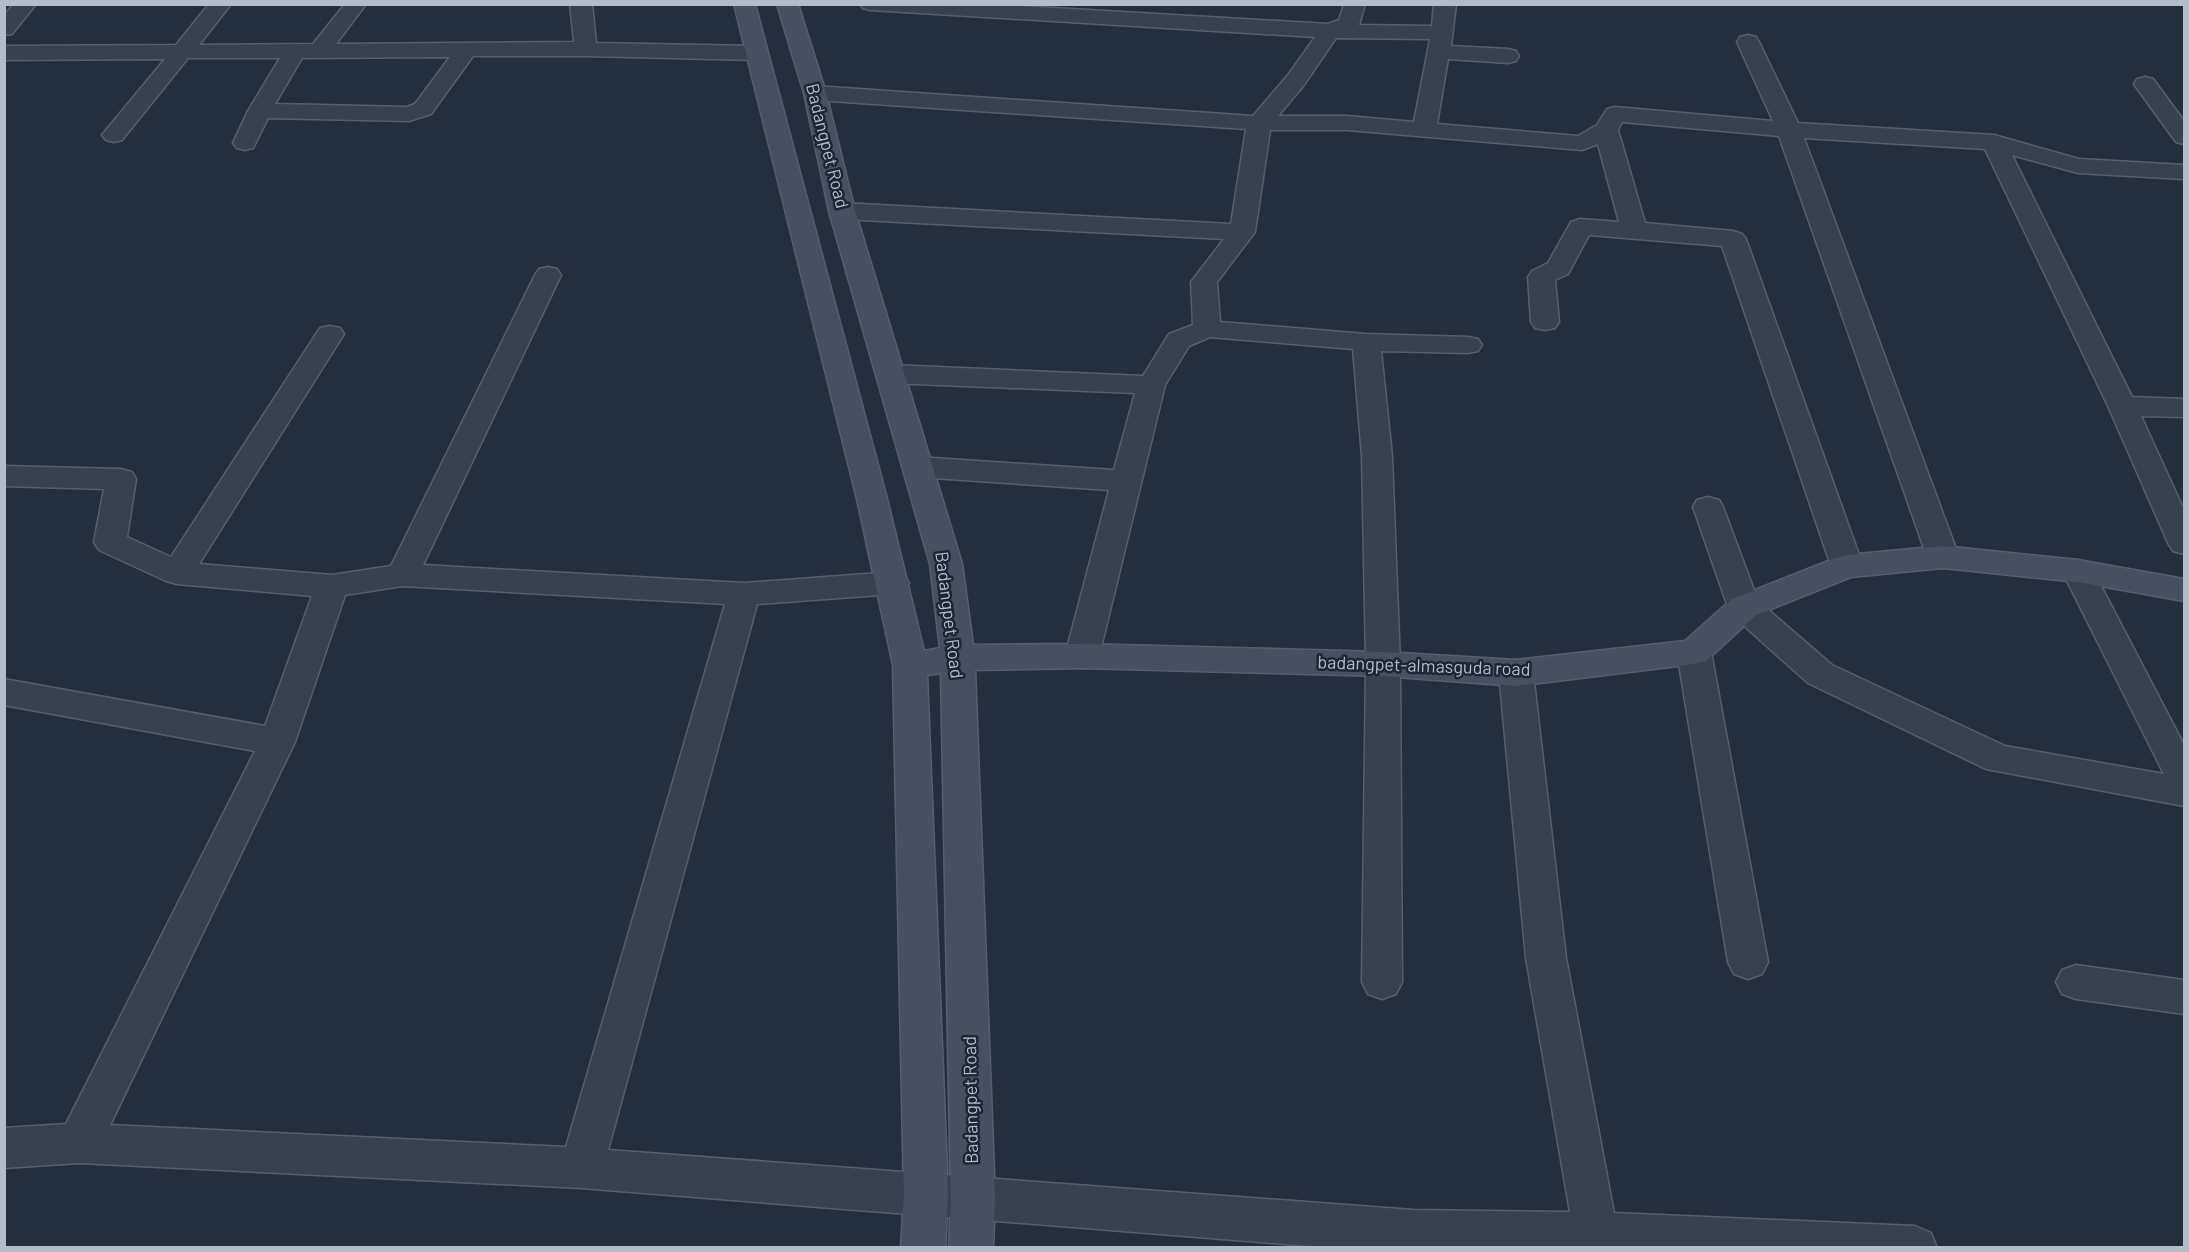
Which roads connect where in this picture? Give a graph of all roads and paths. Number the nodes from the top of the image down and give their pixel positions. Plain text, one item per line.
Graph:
1 (26, 4) edge
2 (221, 4) edge
3 (356, 4) edge
4 (581, 4) edge
5 (744, 4) edge
6 (787, 4) edge
7 (870, 4) edge
8 (1354, 4) edge
9 (1444, 4) edge
10 (4, 29) edge
11 (1330, 31) junction
12 (1441, 42) junction
13 (1748, 42) dead end
14 (586, 49) junction
15 (466, 50) junction
16 (319, 51) junction
17 (180, 52) junction
18 (4, 53) edge
19 (294, 53) junction
20 (755, 53) junction
21 (1508, 56) dead end
22 (2145, 84) dead end
23 (815, 93) junction
24 (260, 111) junction
25 (1259, 123) junction
26 (1424, 130) junction
27 (1606, 130) junction
28 (1789, 130) junction
29 (114, 135) dead end
30 (2184, 137) edge
31 (1994, 142) junction
32 (245, 143) dead end
33 (2184, 172) edge
34 (842, 211) junction
35 (1634, 230) junction
36 (1242, 232) junction
37 (548, 275) dead end
38 (1545, 322) dead end
39 (1207, 329) junction
40 (330, 334) dead end
41 (1366, 342) junction
42 (1468, 345) dead end
43 (891, 374) junction
44 (1151, 385) junction
45 (2122, 406) junction
46 (2184, 408) edge
47 (918, 467) junction
48 (4, 476) edge
49 (1127, 481) junction
50 (1708, 507) dead end
51 (2184, 543) edge
52 (1943, 557) junction
53 (1847, 566) junction
54 (2078, 571) junction
55 (177, 573) junction
56 (402, 575) junction
57 (893, 584) junction
58 (332, 586) junction
59 (2184, 590) edge
60 (744, 594) junction
61 (1744, 607) junction
62 (1694, 652) junction
63 (1082, 656) junction
64 (958, 658) junction
65 (1383, 664) junction
66 (910, 665) junction
67 (1516, 673) junction
68 (4, 692) edge
69 (277, 742) junction
70 (2184, 779) edge
71 (2184, 792) edge
72 (1748, 962) dead end
73 (1382, 982) dead end
74 (2076, 982) dead end
75 (2184, 997) edge
76 (79, 1143) junction
77 (4, 1148) edge
78 (581, 1168) junction
79 (926, 1195) junction
80 (972, 1199) junction
81 (1596, 1234) junction
82 (922, 1248) edge
83 (971, 1248) edge
84 (1916, 1248) edge

1 - 10 street
2 - 17 street
3 - 16 street
4 - 14 street
5 - 20 main road
6 - 23 main road, Badangpet Road
7 - 11 street
8 - 11 street
9 - 12 street
11 - 12 street
11 - 25 street
12 - 21 street
12 - 26 street
13 - 28 street
14 - 15 street
14 - 20 street
15 - 16 street
15 - 24 street
16 - 19 street
17 - 18 street
17 - 19 street
17 - 29 street
19 - 24 street
20 - 57 main road
22 - 30 street
23 - 25 street
23 - 34 main road, Badangpet Road
24 - 32 street
25 - 26 street
25 - 36 street
26 - 27 street
27 - 28 street
27 - 35 street
28 - 31 street
28 - 52 street
31 - 33 street
31 - 45 street
34 - 36 street
34 - 43 main road, Badangpet Road
35 - 38 street
35 - 53 street
36 - 39 street
37 - 56 street
39 - 41 street
39 - 44 street
40 - 55 street
41 - 42 street
41 - 65 street
43 - 44 street
43 - 47 main road, Badangpet Road
44 - 49 street
45 - 46 street
45 - 51 street
47 - 49 street
47 - 64 main road, Badangpet Road
48 - 55 street
49 - 63 street
50 - 61 street
52 - 53 main road
52 - 54 main road
53 - 61 main road
54 - 59 main road
54 - 70 street
55 - 58 street
56 - 58 street
56 - 60 street
57 - 60 street
57 - 66 main road
58 - 69 street
60 - 78 street
61 - 62 main road
61 - 71 street
62 - 67 main road, badangpet-almasguda road
62 - 72 street
63 - 64 main road, badangpet-almasguda road
63 - 65 main road, badangpet-almasguda road
64 - 66 main road, badangpet-almasguda road
64 - 80 main road, Badangpet Road
65 - 67 main road, badangpet-almasguda road
65 - 73 street
66 - 79 main road
67 - 81 street
68 - 69 street
69 - 76 street
74 - 75 street
76 - 77 street
76 - 78 street
78 - 79 street
79 - 80 street
79 - 82 main road
80 - 81 street
80 - 83 main road, Badangpet Road
81 - 84 street

